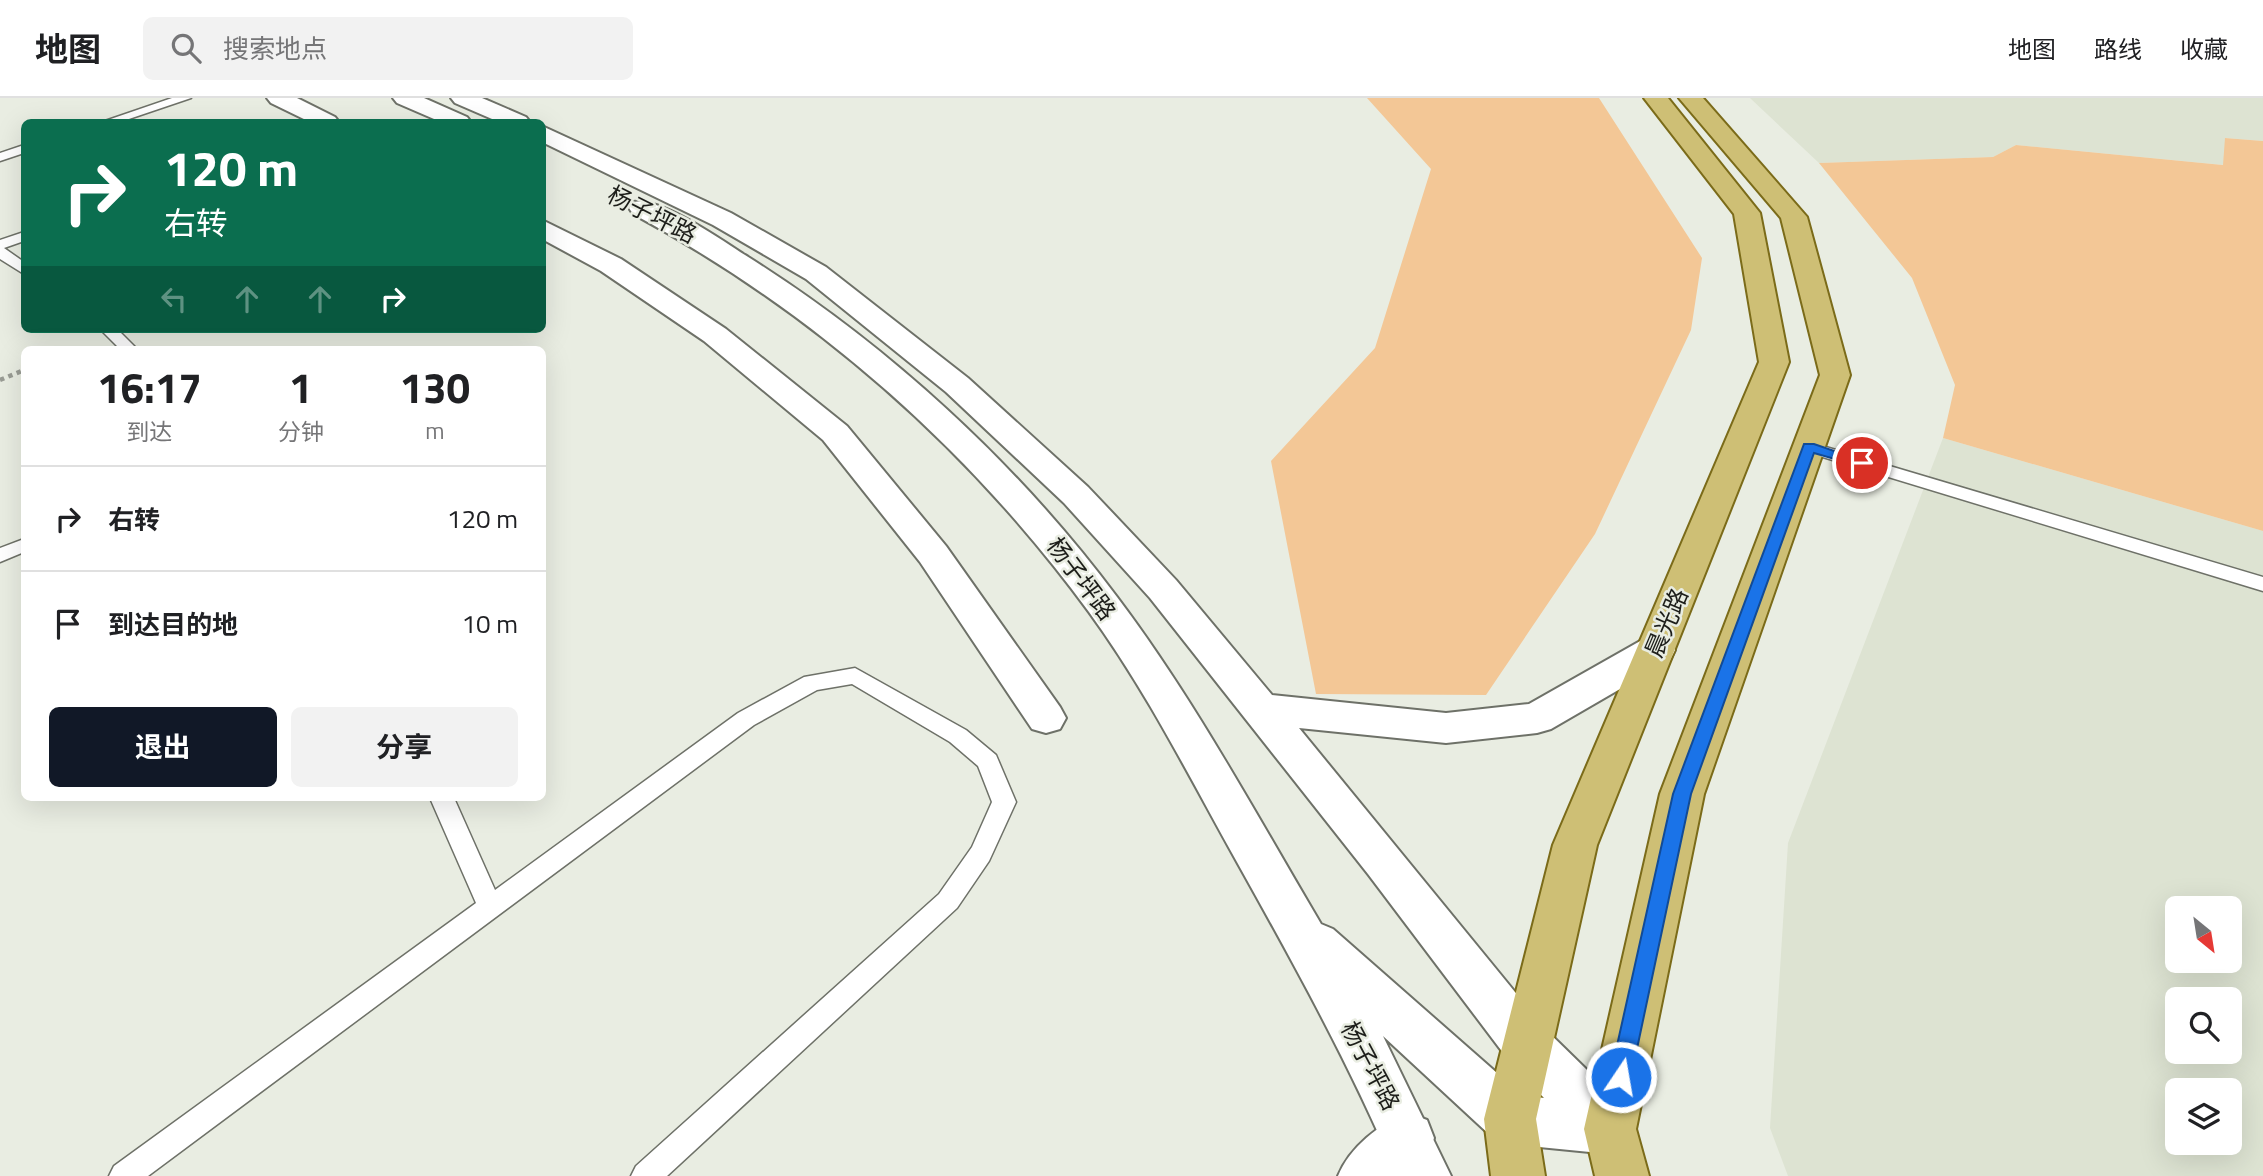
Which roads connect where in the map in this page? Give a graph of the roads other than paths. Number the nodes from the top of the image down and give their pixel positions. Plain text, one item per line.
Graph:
1 (185, 98) edge
2 (279, 98) edge
3 (405, 98) edge
4 (463, 98) edge
5 (1656, 98) edge
6 (1691, 98) edge
7 (118, 119) edge
8 (321, 119) edge
9 (451, 119) edge
10 (511, 119) edge
11 (546, 136) edge
12 (21, 150) edge
13 (0, 157) edge
14 (546, 163) edge
15 (546, 230) edge
16 (21, 237) edge
17 (0, 245) edge
18 (112, 333) edge
19 (127, 346) edge
20 (1809, 447) junction
21 (21, 546) edge
22 (0, 556) edge
23 (2263, 584) edge
24 (1656, 650) junction
25 (1261, 709) junction
26 (1046, 718) dead end
27 (443, 801) edge
28 (491, 909) junction
29 (1296, 924) junction
30 (1528, 1046) junction
31 (1510, 1119) junction
32 (1610, 1129) junction
33 (1416, 1157) edge
34 (124, 1176) edge
35 (646, 1176) edge
36 (1365, 1176) edge
37 (1517, 1176) edge
38 (1622, 1176) edge

1 - 7 lane
2 - 8 main road
3 - 9 main road
4 - 10 main road
5 - 24 main road, 晨光路
6 - 20 main road
11 - 25 main road
12 - 13 lane
14 - 29 main road, 杨子坪路
15 - 26 main road
16 - 17 lane
18 - 19 lane
20 - 23 lane
20 - 32 main road
21 - 22 lane
24 - 25 main road
24 - 30 main road, 晨光路
25 - 30 main road
27 - 28 lane
28 - 34 lane
28 - 35 lane
29 - 31 main road
29 - 33 main road, 杨子坪路
30 - 31 main road, 晨光路
30 - 32 main road
31 - 32 main road
31 - 37 main road, 晨光路
32 - 38 main road
33 - 36 main road

